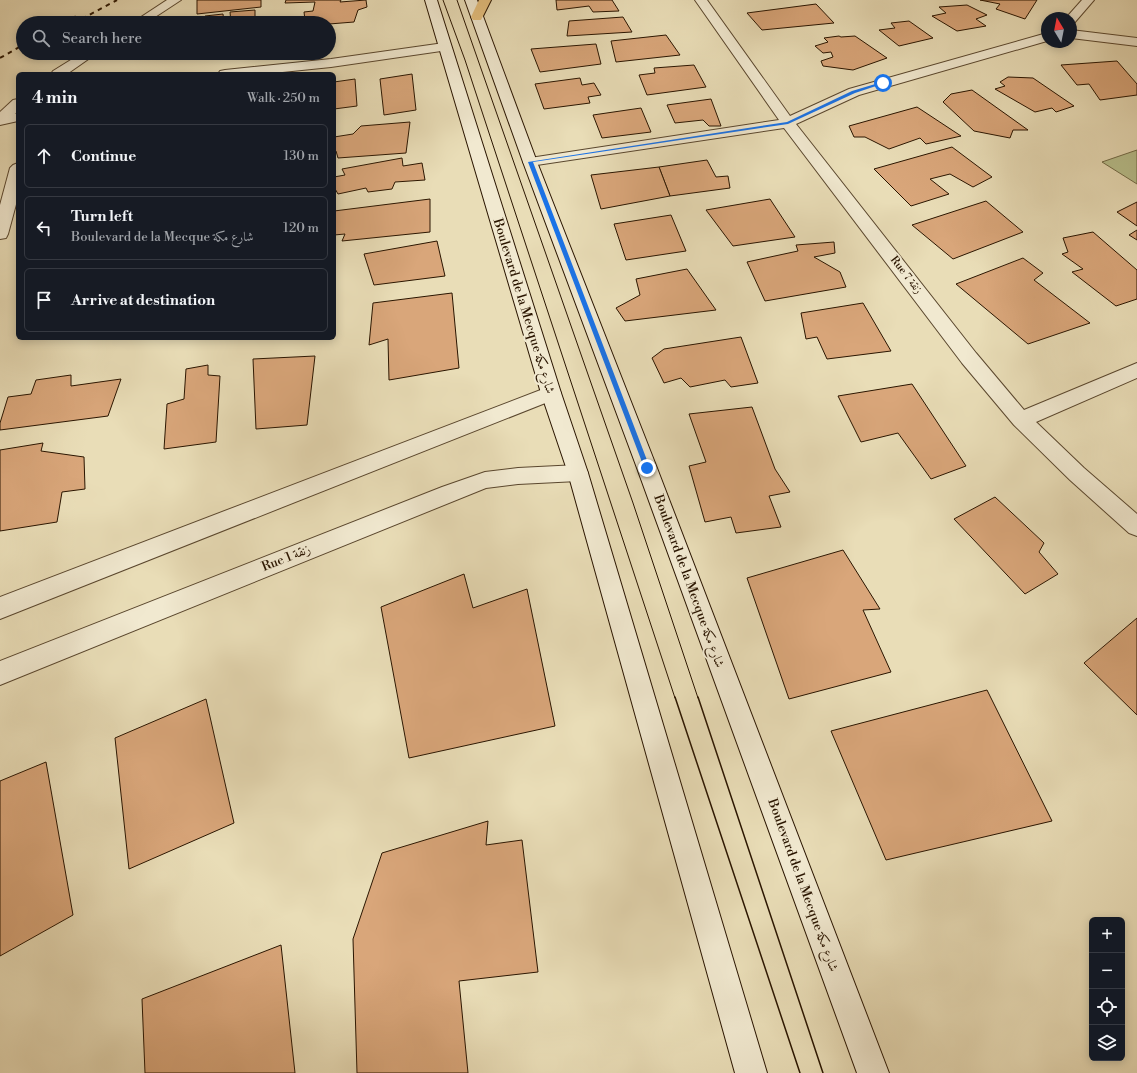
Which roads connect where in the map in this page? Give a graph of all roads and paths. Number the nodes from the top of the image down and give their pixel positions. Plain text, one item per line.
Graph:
1 (174, 0) edge
2 (431, 0) edge
3 (701, 0) edge
4 (1088, 0) edge
5 (478, 6) edge
6 (1077, 12) edge
7 (149, 16) edge
8 (1077, 35) edge
9 (1041, 39) edge
10 (1137, 42) edge
11 (444, 47) junction
12 (80, 60) edge
13 (61, 72) edge
14 (244, 72) edge
15 (16, 105) edge
16 (16, 117) edge
17 (0, 120) edge
18 (788, 123) junction
19 (530, 162) junction
20 (16, 175) edge
21 (0, 234) edge
22 (1137, 370) edge
23 (551, 393) junction
24 (1021, 420) junction
25 (578, 474) junction
26 (1137, 527) edge
27 (0, 608) edge
28 (0, 673) edge
29 (751, 1073) edge
30 (873, 1073) edge

1 - 7 street
2 - 11 street, Boulevard de la Mecque شارع مكة
3 - 18 street, Rue 7 زنقة
4 - 6 street
5 - 19 street, Boulevard de la Mecque شارع مكة
8 - 10 street
9 - 18 street
11 - 14 street
11 - 23 street, Boulevard de la Mecque شارع مكة
12 - 13 street
15 - 17 street
16 - 17 street
18 - 19 street
18 - 24 street, Rue 7 زنقة
19 - 30 street, Boulevard de la Mecque شارع مكة
20 - 21 street
22 - 24 street
23 - 25 street, Boulevard de la Mecque شارع مكة
23 - 27 street
24 - 26 street, Rue 7 زنقة
25 - 28 street, Rue 1 زنقة
25 - 29 street, Boulevard de la Mecque شارع مكة

